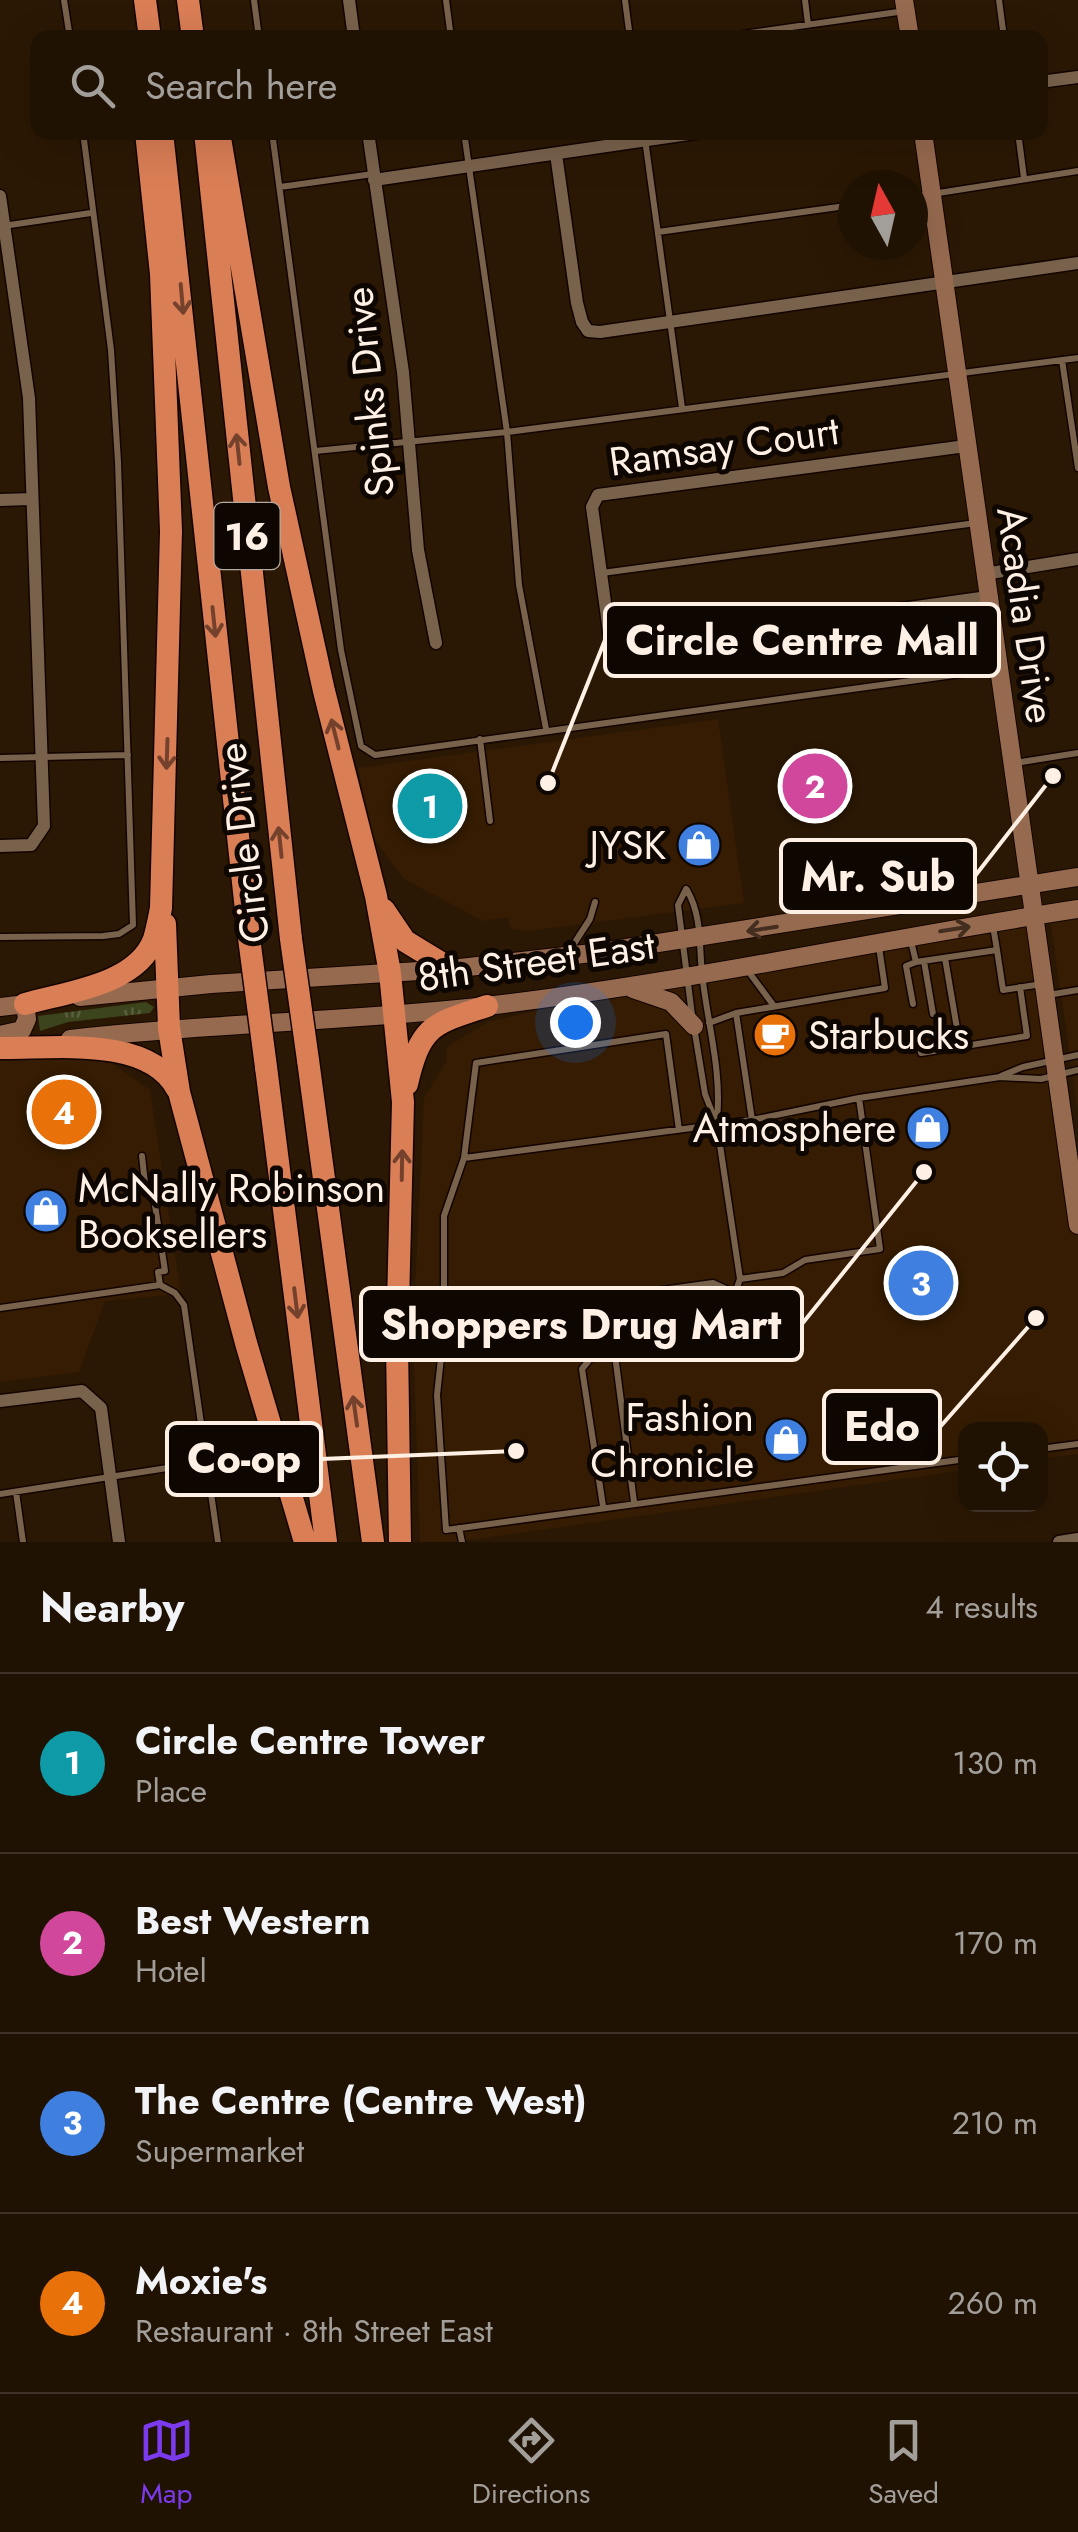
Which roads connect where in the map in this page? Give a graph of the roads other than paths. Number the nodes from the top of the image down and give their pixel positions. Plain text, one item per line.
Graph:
1 (64, 0) edge
2 (134, 0) edge
3 (145, 0) edge
4 (188, 0) edge
5 (254, 0) edge
6 (349, 0) edge
7 (446, 0) edge
8 (625, 0) edge
9 (805, 0) edge
10 (999, 0) edge
11 (905, 5) edge
12 (808, 24) junction
13 (69, 30) edge
14 (137, 30) edge
15 (149, 30) edge
16 (192, 30) edge
17 (258, 30) edge
18 (353, 30) edge
19 (449, 30) edge
20 (629, 30) edge
21 (768, 30) edge
22 (909, 30) edge
23 (1003, 30) edge
24 (1078, 76) edge
25 (1048, 81) edge
26 (84, 140) edge
27 (147, 140) edge
28 (163, 140) edge
29 (206, 140) edge
30 (220, 140) edge
31 (273, 140) edge
32 (369, 140) edge
33 (465, 140) edge
34 (628, 140) edge
35 (644, 140) edge
36 (923, 140) edge
37 (1019, 140) edge
38 (556, 154) junction
39 (470, 166) junction
40 (922, 170) edge
41 (1078, 171) edge
42 (374, 177) junction
43 (1024, 178) junction
44 (280, 186) junction
45 (928, 194) edge
46 (0, 196) edge
47 (838, 207) edge
48 (91, 213) junction
49 (928, 219) edge
50 (2, 226) edge
51 (658, 232) junction
52 (1078, 263) edge
53 (944, 282) junction
54 (16, 310) junction
55 (0, 313) edge
56 (669, 321) junction
57 (1078, 358) edge
58 (1062, 360) junction
59 (957, 374) junction
60 (682, 408) junction
61 (506, 432) junction
62 (409, 440) junction
63 (966, 446) junction
64 (316, 451) junction
65 (1078, 468) edge
66 (31, 498) junction
67 (0, 500) edge
68 (978, 522) junction
69 (1078, 559) edge
70 (602, 574) junction
71 (984, 574) junction
72 (988, 597) junction
73 (436, 644) dead end
74 (998, 669) junction
75 (546, 729) junction
76 (480, 738) junction
77 (1078, 754) edge
78 (128, 755) junction
79 (42, 756) junction
80 (0, 758) edge
81 (1011, 763) junction
82 (490, 822) dead end
83 (0, 846) edge
84 (164, 846) junction
85 (1078, 877) edge
86 (1031, 884) junction
87 (376, 896) junction
88 (595, 902) dead end
89 (1077, 911) edge
90 (1035, 916) junction
91 (993, 922) junction
92 (909, 936) junction
93 (0, 937) edge
94 (691, 940) junction
95 (878, 941) junction
96 (997, 950) junction
97 (566, 956) junction
98 (945, 958) junction
99 (920, 962) junction
100 (746, 966) junction
101 (452, 969) junction
102 (390, 973) junction
103 (694, 975) junction
104 (622, 986) junction
105 (1020, 987) junction
106 (166, 988) junction
107 (1046, 989) junction
108 (1078, 990) edge
109 (25, 1004) junction
110 (913, 1004) dead end
111 (487, 1006) junction
112 (774, 1006) junction
113 (0, 1007) edge
114 (736, 1013) junction
115 (394, 1014) junction
116 (933, 1014) dead end
117 (702, 1024) junction
118 (169, 1028) junction
119 (0, 1035) edge
120 (937, 1036) dead end
121 (918, 1038) dead end
122 (960, 1046) junction
123 (0, 1048) edge
124 (939, 1050) junction
125 (1078, 1054) edge
126 (1057, 1068) junction
127 (1078, 1070) edge
128 (1000, 1077) junction
129 (179, 1092) junction
130 (859, 1098) junction
131 (403, 1102) junction
132 (752, 1120) junction
133 (717, 1125) junction
134 (679, 1130) junction
135 (142, 1156) dead end
136 (464, 1158) junction
137 (1078, 1226) edge
138 (740, 1279) junction
139 (160, 1286) junction
140 (614, 1296) junction
141 (0, 1308) edge
142 (444, 1330) junction
143 (612, 1332) junction
144 (0, 1402) edge
145 (1078, 1444) edge
146 (1048, 1448) edge
147 (958, 1459) edge
148 (206, 1462) junction
149 (110, 1476) junction
150 (16, 1492) junction
151 (0, 1494) edge
152 (634, 1502) junction
153 (603, 1506) junction
154 (460, 1528) junction
155 (1078, 1539) edge
156 (23, 1542) edge
157 (119, 1542) edge
158 (218, 1542) edge
159 (305, 1542) edge
160 (326, 1542) edge
161 (373, 1542) edge
162 (400, 1542) edge
163 (462, 1542) edge
164 (1059, 1542) edge

1 - 13 lane
2 - 14 highway
3 - 15 highway
4 - 16 highway
5 - 17 lane
6 - 18 street
7 - 19 lane
8 - 20 lane
9 - 12 lane
10 - 23 lane
11 - 12 lane
11 - 22 main road
12 - 21 lane
24 - 25 street
26 - 48 lane
27 -> 84 highway
28 -> 160 highway, Circle Drive / 16, bridge
161 -> 29 highway, Circle Drive / 16, bridge
87 -> 30 highway
31 - 44 lane
32 - 42 street, Spinks Drive
33 - 39 lane
34 - 38 street
35 - 51 lane
36 - 40 main road, Acadia Drive
37 - 43 lane
38 - 39 street
38 - 56 street
39 - 42 street
39 - 61 lane
41 - 43 lane
42 - 44 lane
42 - 62 street, Spinks Drive
43 - 45 lane
44 - 64 lane
46 - 50 street
47 - 51 lane
48 - 50 lane
48 - 78 lane
49 - 53 main road, Acadia Drive
50 - 54 street
51 - 56 lane
52 - 53 street
53 - 56 street
53 - 59 main road, Acadia Drive
54 - 55 street
54 - 66 street
56 - 60 lane
57 - 58 lane
58 - 59 lane
58 - 65 lane
59 - 60 lane
59 - 63 main road, Acadia Drive
60 - 61 lane
61 - 62 lane
61 - 75 lane
62 - 64 lane
62 - 73 street, Spinks Drive
63 - 68 main road, Acadia Drive
63 - 70 street, Ramsay Court
64 - 76 lane
66 - 67 street
66 - 79 street
68 - 70 lane
68 - 71 main road, Acadia Drive
69 - 71 street
70 - 72 street, Ramsay Court
71 - 72 main road, Acadia Drive
72 - 74 main road, Acadia Drive
74 - 75 lane
74 - 81 main road, Acadia Drive
75 - 76 lane
76 - 82 lane
77 - 81 lane
78 - 79 lane
78 - 93 lane
79 - 80 lane
79 - 83 street
81 - 86 main road, Acadia Drive
84 - 106 highway
84 - 109 highway
85 - 86 main road, 8th Street East
86 - 90 main road, Acadia Drive
86 -> 94 main road, 8th Street East
87 - 101 highway
87 - 102 highway
88 - 97 lane
89 - 90 main road, 8th Street East
90 - 91 main road, 8th Street East
90 - 107 main road, Acadia Drive
92 -> 91 main road, 8th Street East
91 - 96 lane
92 - 95 main road, 8th Street East
92 - 99 lane
94 - 94 lane
94 - 97 main road, 8th Street East
94 - 103 lane
94 - 103 lane
95 - 100 main road, 8th Street East
95 - 112 lane
96 - 98 lane
96 - 105 lane
97 - 101 main road, 8th Street East
98 - 99 lane
98 - 122 lane
99 - 110 lane
99 - 116 lane
100 - 103 main road, 8th Street East
100 - 112 lane
101 - 102 main road, 8th Street East
102 - 106 main road, 8th Street East
102 - 115 highway
103 - 104 main road, 8th Street East
103 - 117 lane
103 - 117 lane
104 - 111 main road, 8th Street East
104 - 117 main road
105 - 107 lane
105 - 122 lane
106 - 109 main road, 8th Street East
106 - 118 highway
107 - 108 lane
107 - 126 main road, Acadia Drive
109 - 113 main road, 8th Street East
109 - 119 main road
111 - 115 main road, 8th Street East
111 - 131 highway
112 - 114 lane
114 - 117 lane
114 - 132 lane
115 - 118 main road, 8th Street East
115 - 131 highway
117 - 133 lane
117 - 133 lane
118 - 123 main road, 8th Street East
118 - 129 highway
120 - 124 lane
121 - 124 lane
122 - 124 lane
123 - 129 highway
125 - 126 lane
126 - 127 lane
126 - 128 lane
126 - 128 lane
126 - 137 main road, Acadia Drive
128 - 130 lane
129 - 159 highway
130 - 132 lane
130 - 138 lane
162 -> 131 highway
132 - 133 lane
133 - 134 lane
133 - 138 lane
134 - 136 lane
134 - 136 lane
135 - 139 lane
136 - 142 lane
138 - 140 lane
139 - 141 lane
139 - 148 lane
140 - 142 lane
140 - 143 lane
142 - 154 lane
143 - 152 lane
143 - 153 lane
144 - 149 street
145 - 146 lane
147 - 152 lane
148 - 149 lane
148 - 158 lane
149 - 150 lane
149 - 157 street
150 - 151 lane
150 - 156 lane
152 - 153 lane
153 - 154 lane
154 - 163 lane
155 - 164 street

